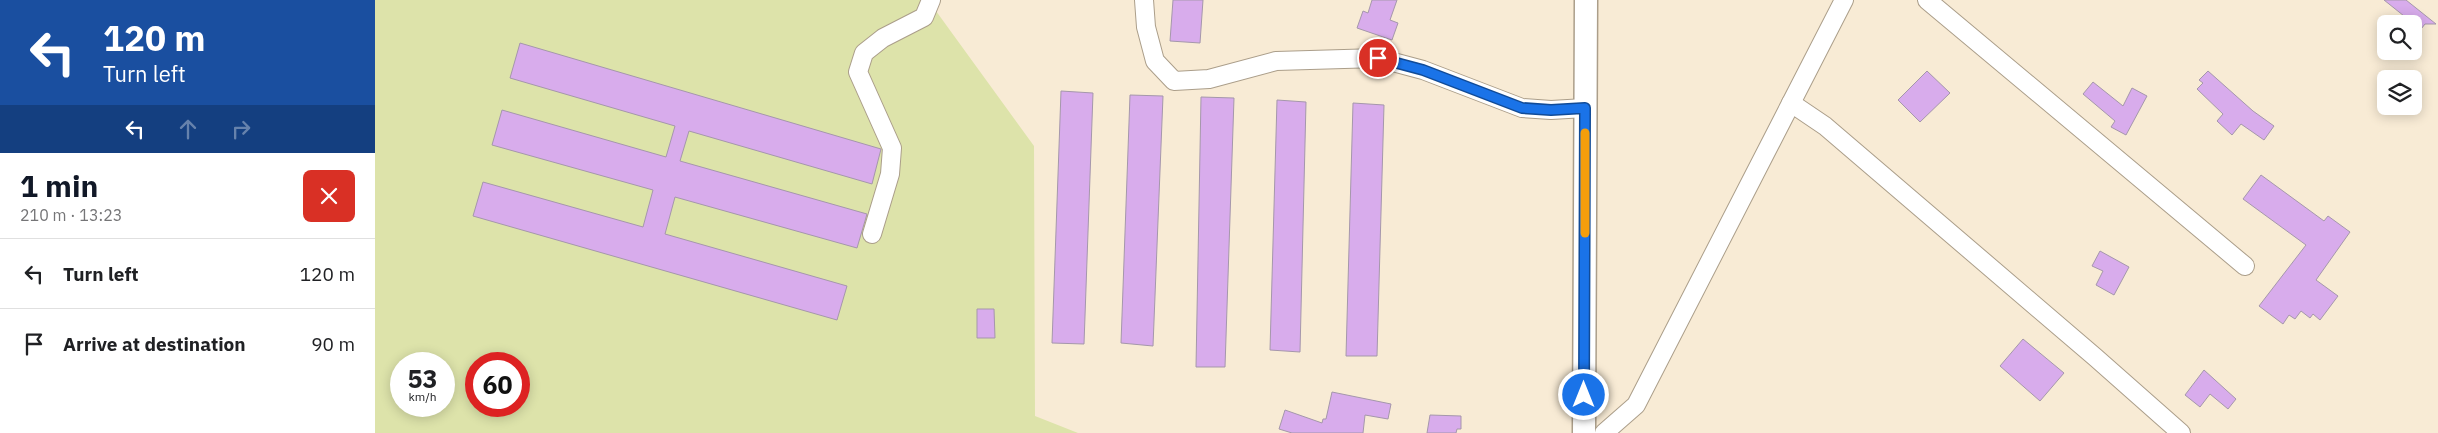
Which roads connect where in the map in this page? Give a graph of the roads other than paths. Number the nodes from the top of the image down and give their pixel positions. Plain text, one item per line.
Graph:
1 (931, 0) edge
2 (1144, 0) edge
3 (1586, 0) edge
4 (1844, 0) edge
5 (1927, 0) edge
6 (1791, 103) junction
7 (1585, 108) junction
8 (872, 234) dead end
9 (2245, 266) dead end
10 (1584, 433) edge
11 (1603, 433) edge
12 (2181, 433) edge

1 - 8 street
2 - 7 street
3 - 7 main road
4 - 6 street
5 - 9 street
6 - 11 street
6 - 12 street
7 - 10 main road

